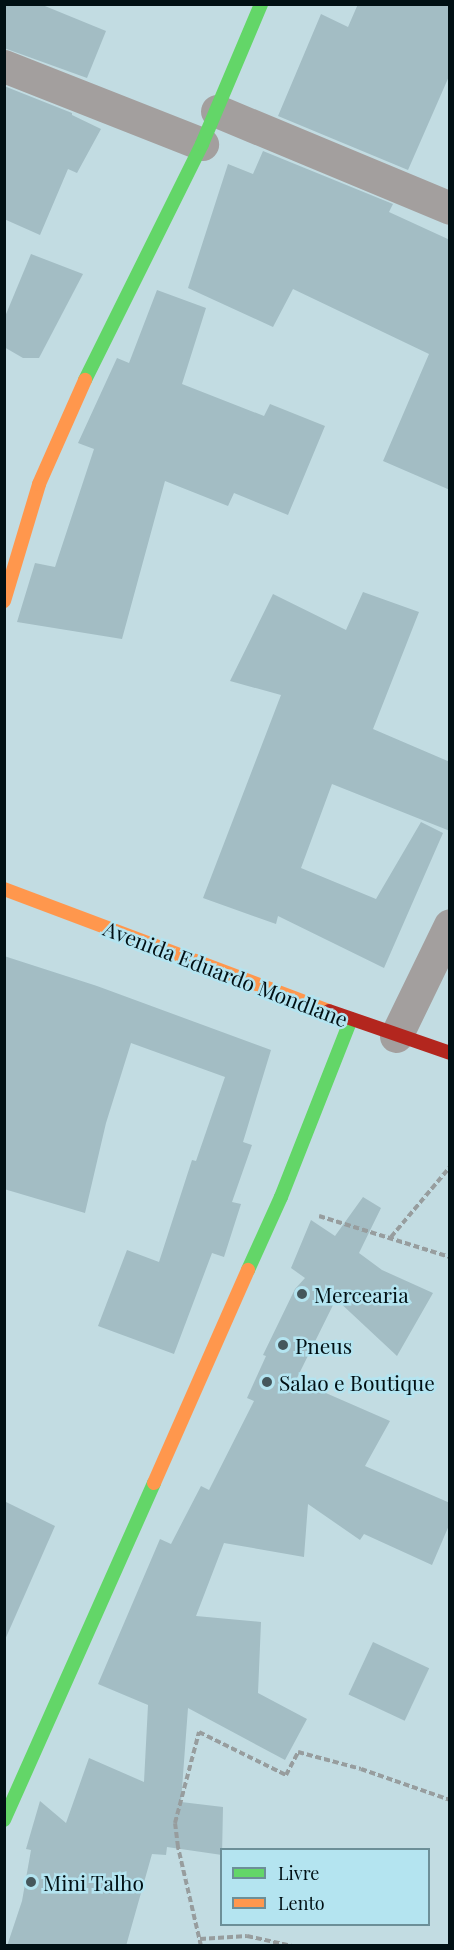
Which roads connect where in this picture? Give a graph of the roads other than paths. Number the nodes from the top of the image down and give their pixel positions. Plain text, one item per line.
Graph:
1 (261, 4) edge
2 (4, 66) edge
3 (217, 111) junction
4 (202, 144) junction
5 (450, 208) edge
6 (4, 601) edge
7 (4, 890) edge
8 (450, 925) edge
9 (351, 1019) junction
10 (396, 1036) junction
11 (450, 1053) edge
12 (5, 1816) edge

1 - 3 street
2 - 4 street
3 - 4 street
3 - 5 street
4 - 6 street
7 - 9 street, Avenida Eduardo Mondlane
8 - 10 street
9 - 10 street, Avenida Eduardo Mondlane
9 - 12 street
10 - 11 street, Avenida Eduardo Mondlane

